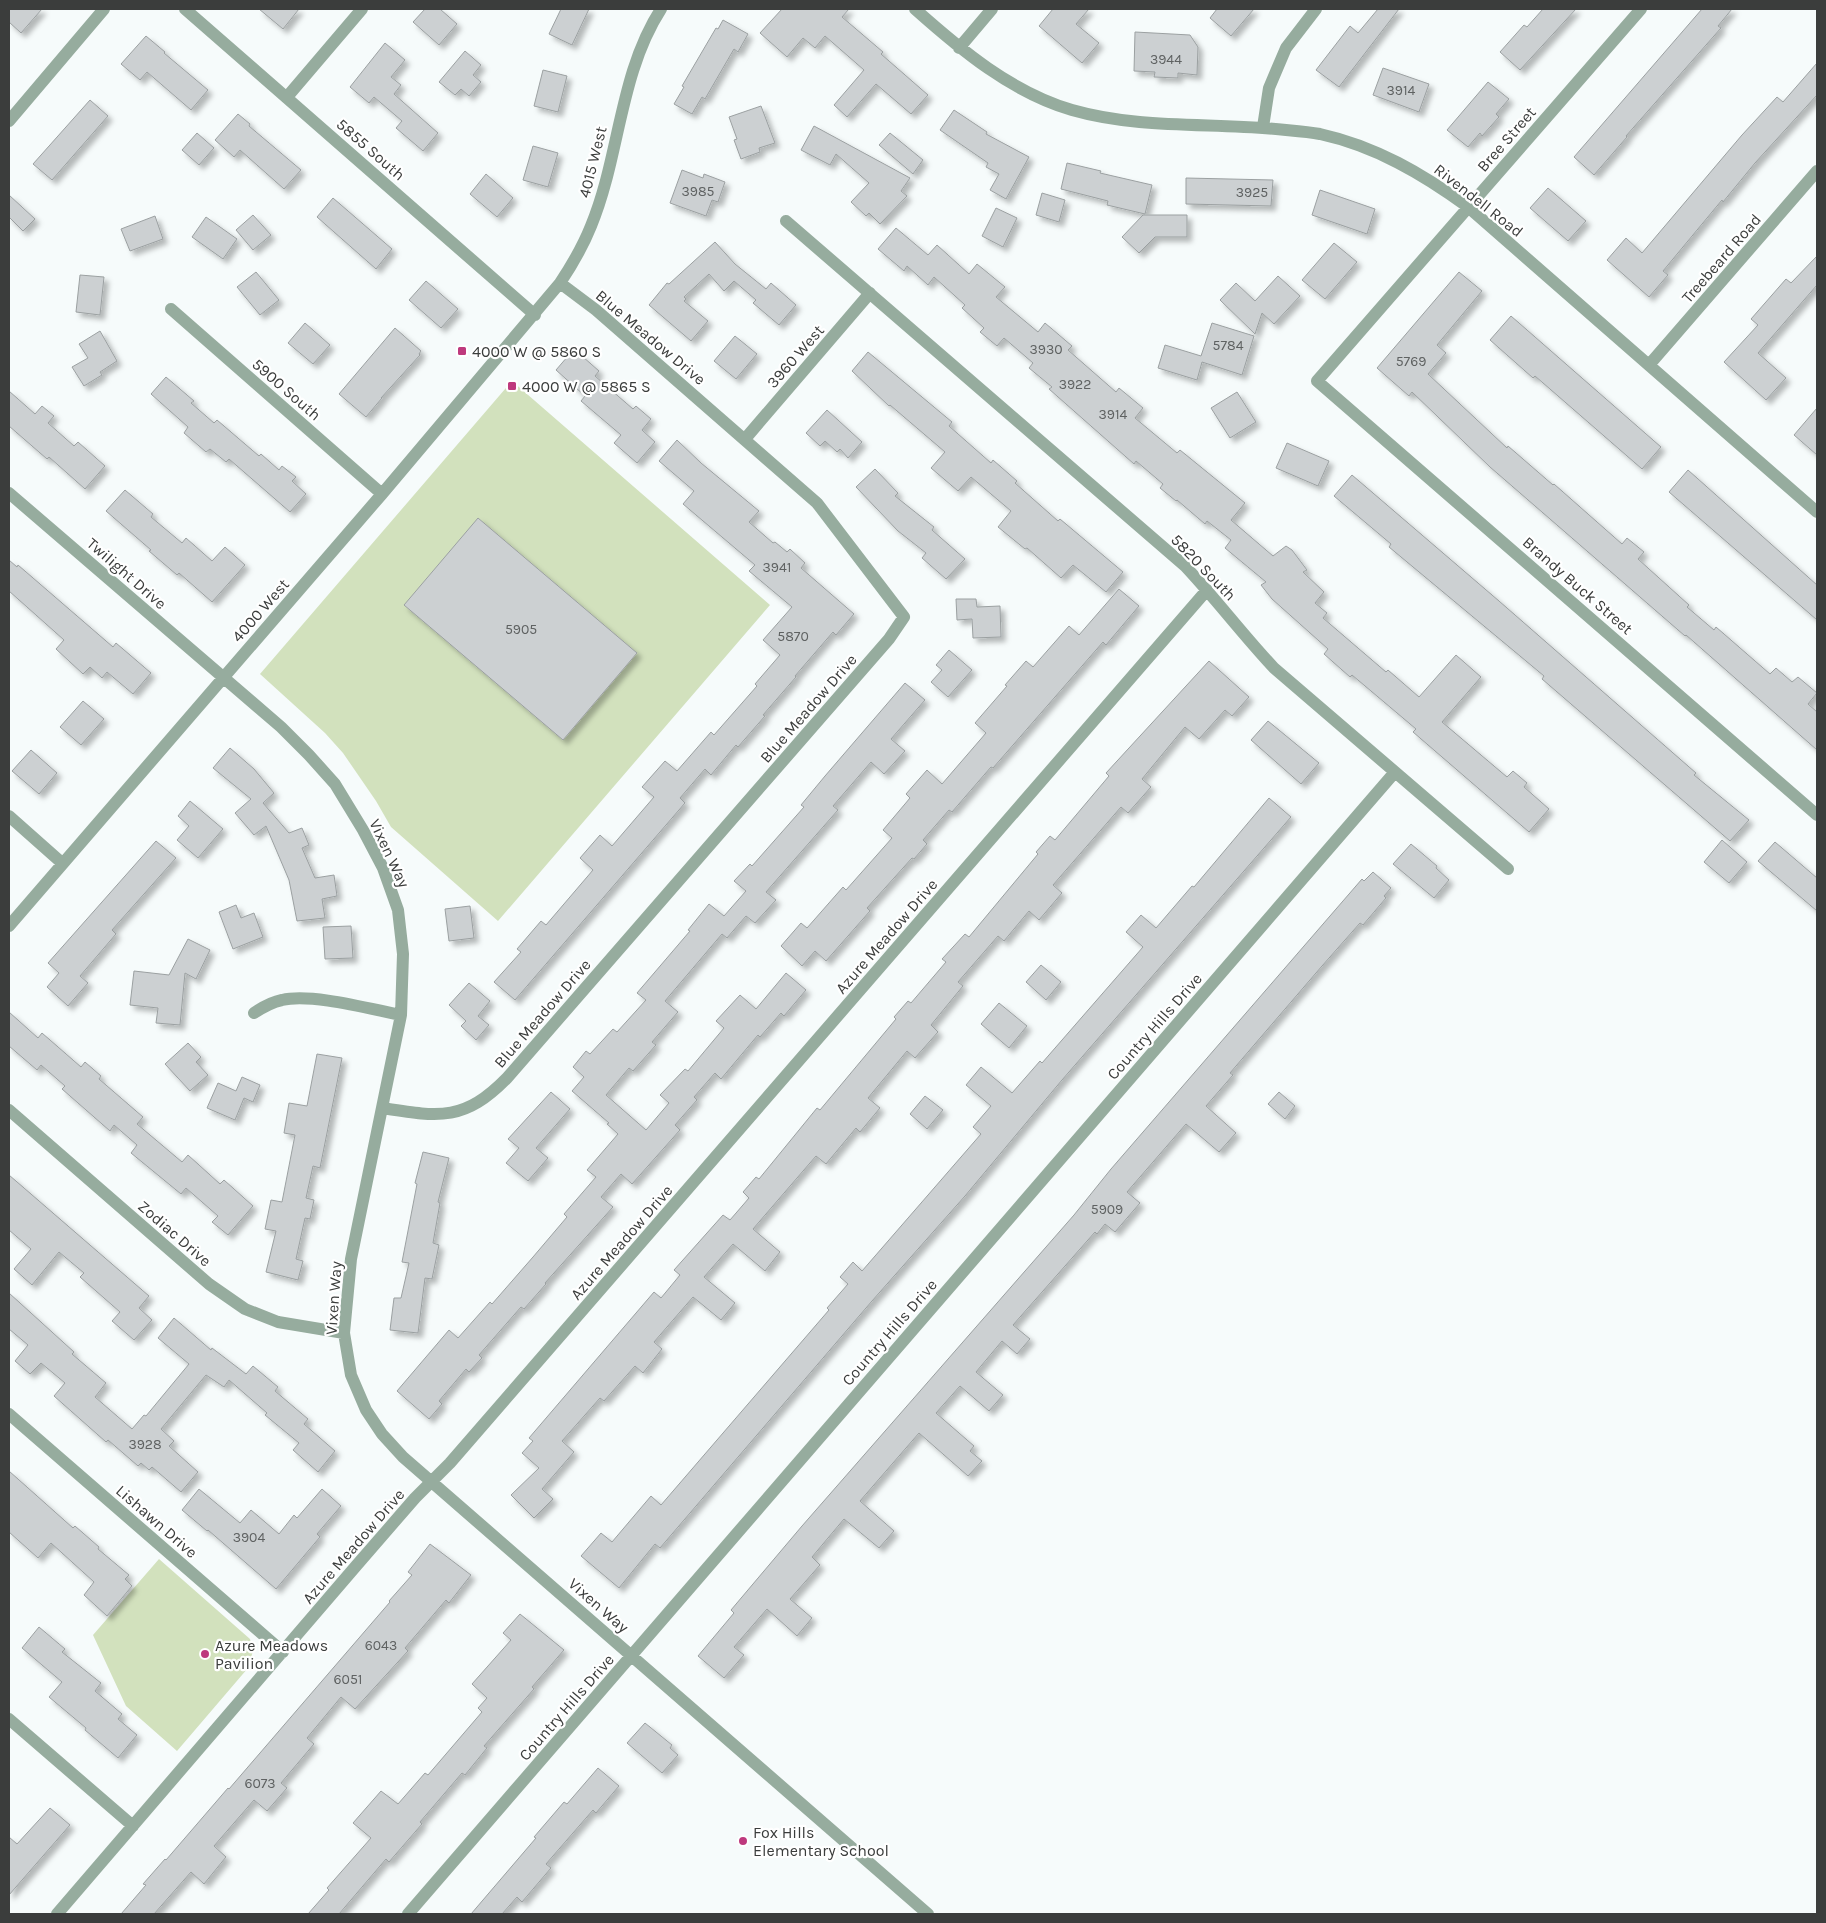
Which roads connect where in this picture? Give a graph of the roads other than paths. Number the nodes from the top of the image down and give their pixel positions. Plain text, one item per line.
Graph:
1 (104, 9) edge
2 (185, 9) edge
3 (362, 9) edge
4 (661, 9) edge
5 (915, 9) edge
6 (992, 9) edge
7 (1316, 9) edge
8 (1640, 9) edge
9 (959, 48) junction
10 (287, 97) junction
11 (9, 121) edge
12 (1263, 127) junction
13 (1817, 171) edge
14 (1468, 207) junction
15 (786, 221) dead end
16 (560, 283) junction
17 (870, 293) junction
18 (171, 309) dead end
19 (535, 314) junction
20 (1649, 366) junction
21 (1317, 380) joint
22 (745, 439) junction
23 (9, 493) edge
24 (382, 494) junction
25 (1817, 512) edge
26 (1207, 590) junction
27 (223, 678) junction
28 (1395, 772) junction
29 (1817, 814) edge
30 (9, 816) edge
31 (62, 863) junction
32 (1508, 870) dead end
33 (9, 926) edge
34 (254, 1012) dead end
35 (401, 1015) junction
36 (382, 1108) junction
37 (9, 1110) edge
38 (344, 1333) junction
39 (9, 1414) edge
40 (432, 1481) junction
41 (283, 1652) junction
42 (632, 1656) junction
43 (9, 1719) edge
44 (133, 1826) junction
45 (57, 1914) edge
46 (408, 1914) edge
47 (928, 1914) edge

1 - 11 street
2 - 10 street, 5855 South
3 - 10 street
4 - 16 street, 4015 West
5 - 9 street, Rivendell Road
6 - 9 street
7 - 12 street
8 - 14 street, Bree Street
9 - 12 street, Rivendell Road
10 - 19 street, 5855 South
12 - 14 street, Rivendell Road
13 - 20 street, Treebeard Road
14 - 20 street, Rivendell Road
14 - 21 street, Bree Street
15 - 17 street, 5820 South
16 - 19 street, 4015 West
16 - 22 street, Blue Meadow Drive
17 - 22 street, 3960 West
17 - 26 street, 5820 South
18 - 24 street, 5900 South
19 - 24 street, 4000 West
20 - 25 street, Rivendell Road
21 - 29 street, Brandy Buck Street
22 - 36 street, Blue Meadow Drive
23 - 27 street, Twilight Drive
24 - 27 street, 4000 West
26 - 28 street, 5820 South
26 - 40 street, Azure Meadow Drive
27 - 31 street, 4000 West
27 - 35 street, Vixen Way
28 - 32 street, 5820 South
28 - 42 street, Country Hills Drive
30 - 31 street
31 - 33 street, 4000 West
34 - 35 street
35 - 36 street, Vixen Way
36 - 38 street, Vixen Way
37 - 38 street, Zodiac Drive
38 - 40 street, Vixen Way
39 - 41 street, Lishawn Drive
40 - 41 street, Azure Meadow Drive
40 - 42 street, Vixen Way
41 - 44 street, Azure Meadow Drive
42 - 46 street, Country Hills Drive
42 - 47 street, Vixen Way
43 - 44 street
44 - 45 street, Azure Meadow Drive

